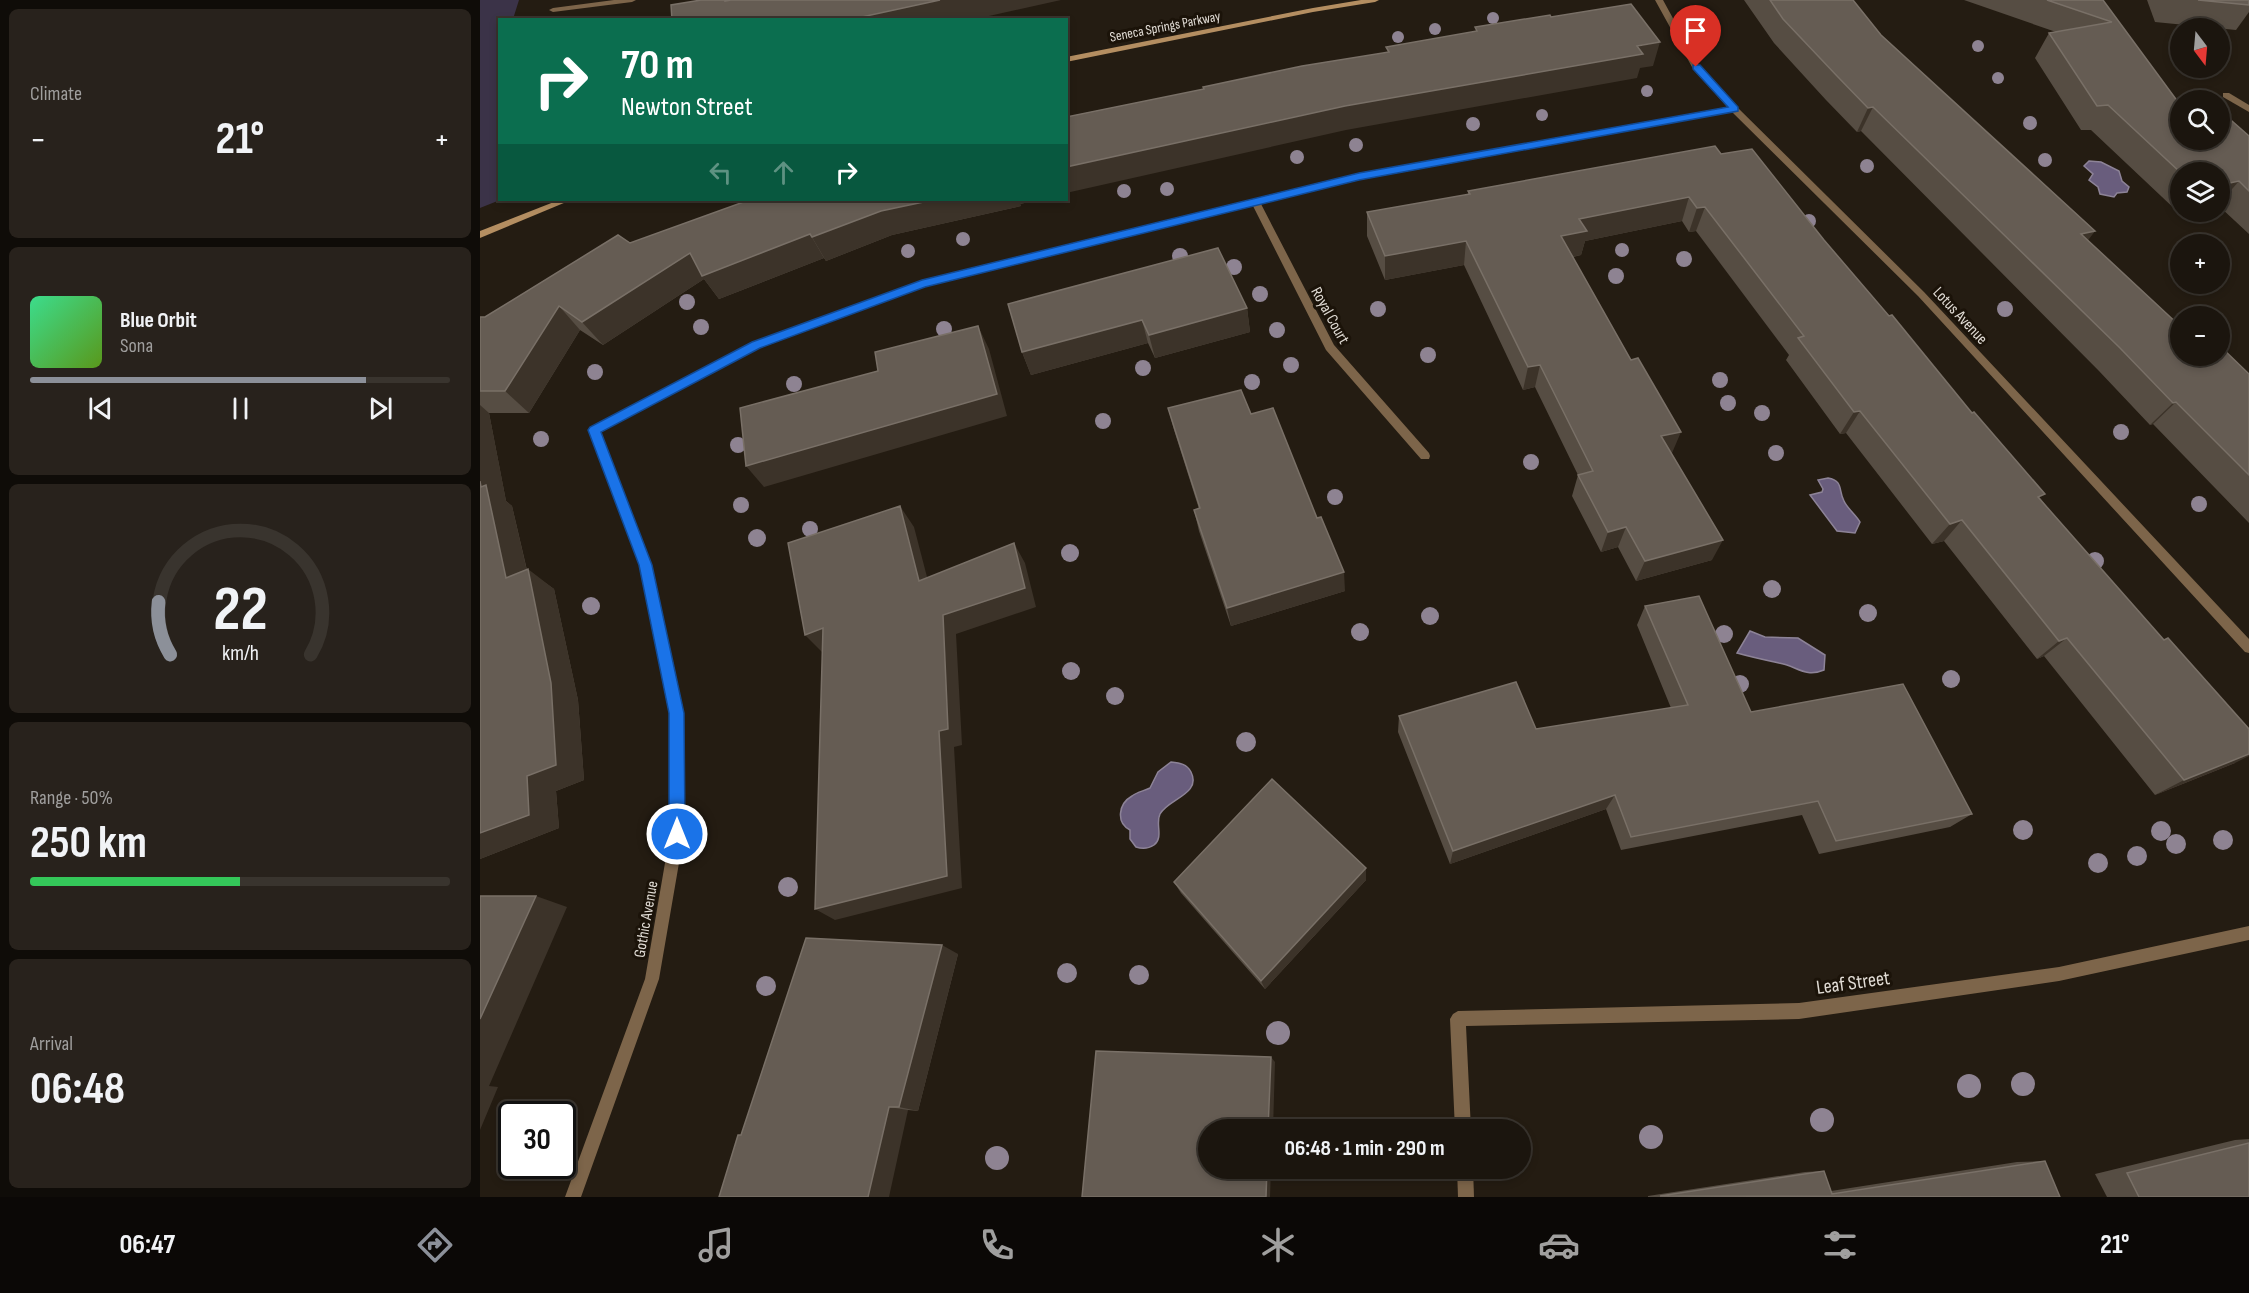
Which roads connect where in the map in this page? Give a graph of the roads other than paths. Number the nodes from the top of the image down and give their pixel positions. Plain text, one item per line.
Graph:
1 (556, 0) edge
2 (632, 0) edge
3 (1375, 0) edge
4 (1659, 0) edge
5 (553, 15) edge
6 (1068, 60) edge
7 (2230, 97) edge
8 (1734, 109) junction
9 (2249, 109) edge
10 (564, 201) edge
11 (1255, 202) junction
12 (480, 235) edge
13 (1425, 456) dead end
14 (2249, 648) edge
15 (2249, 933) edge
16 (1463, 1119) edge
17 (1465, 1179) edge
18 (573, 1197) edge
19 (1466, 1197) edge

1 - 5 street
2 - 5 street
3 - 6 street, Seneca Springs Parkway
4 - 8 street, Lotus Avenue
7 - 9 street
8 - 11 street
8 - 14 street, Lotus Avenue
10 - 12 street
11 - 13 street, Royal Court
11 - 18 street, Gothic Avenue
15 - 16 street, Leaf Street
17 - 19 street

